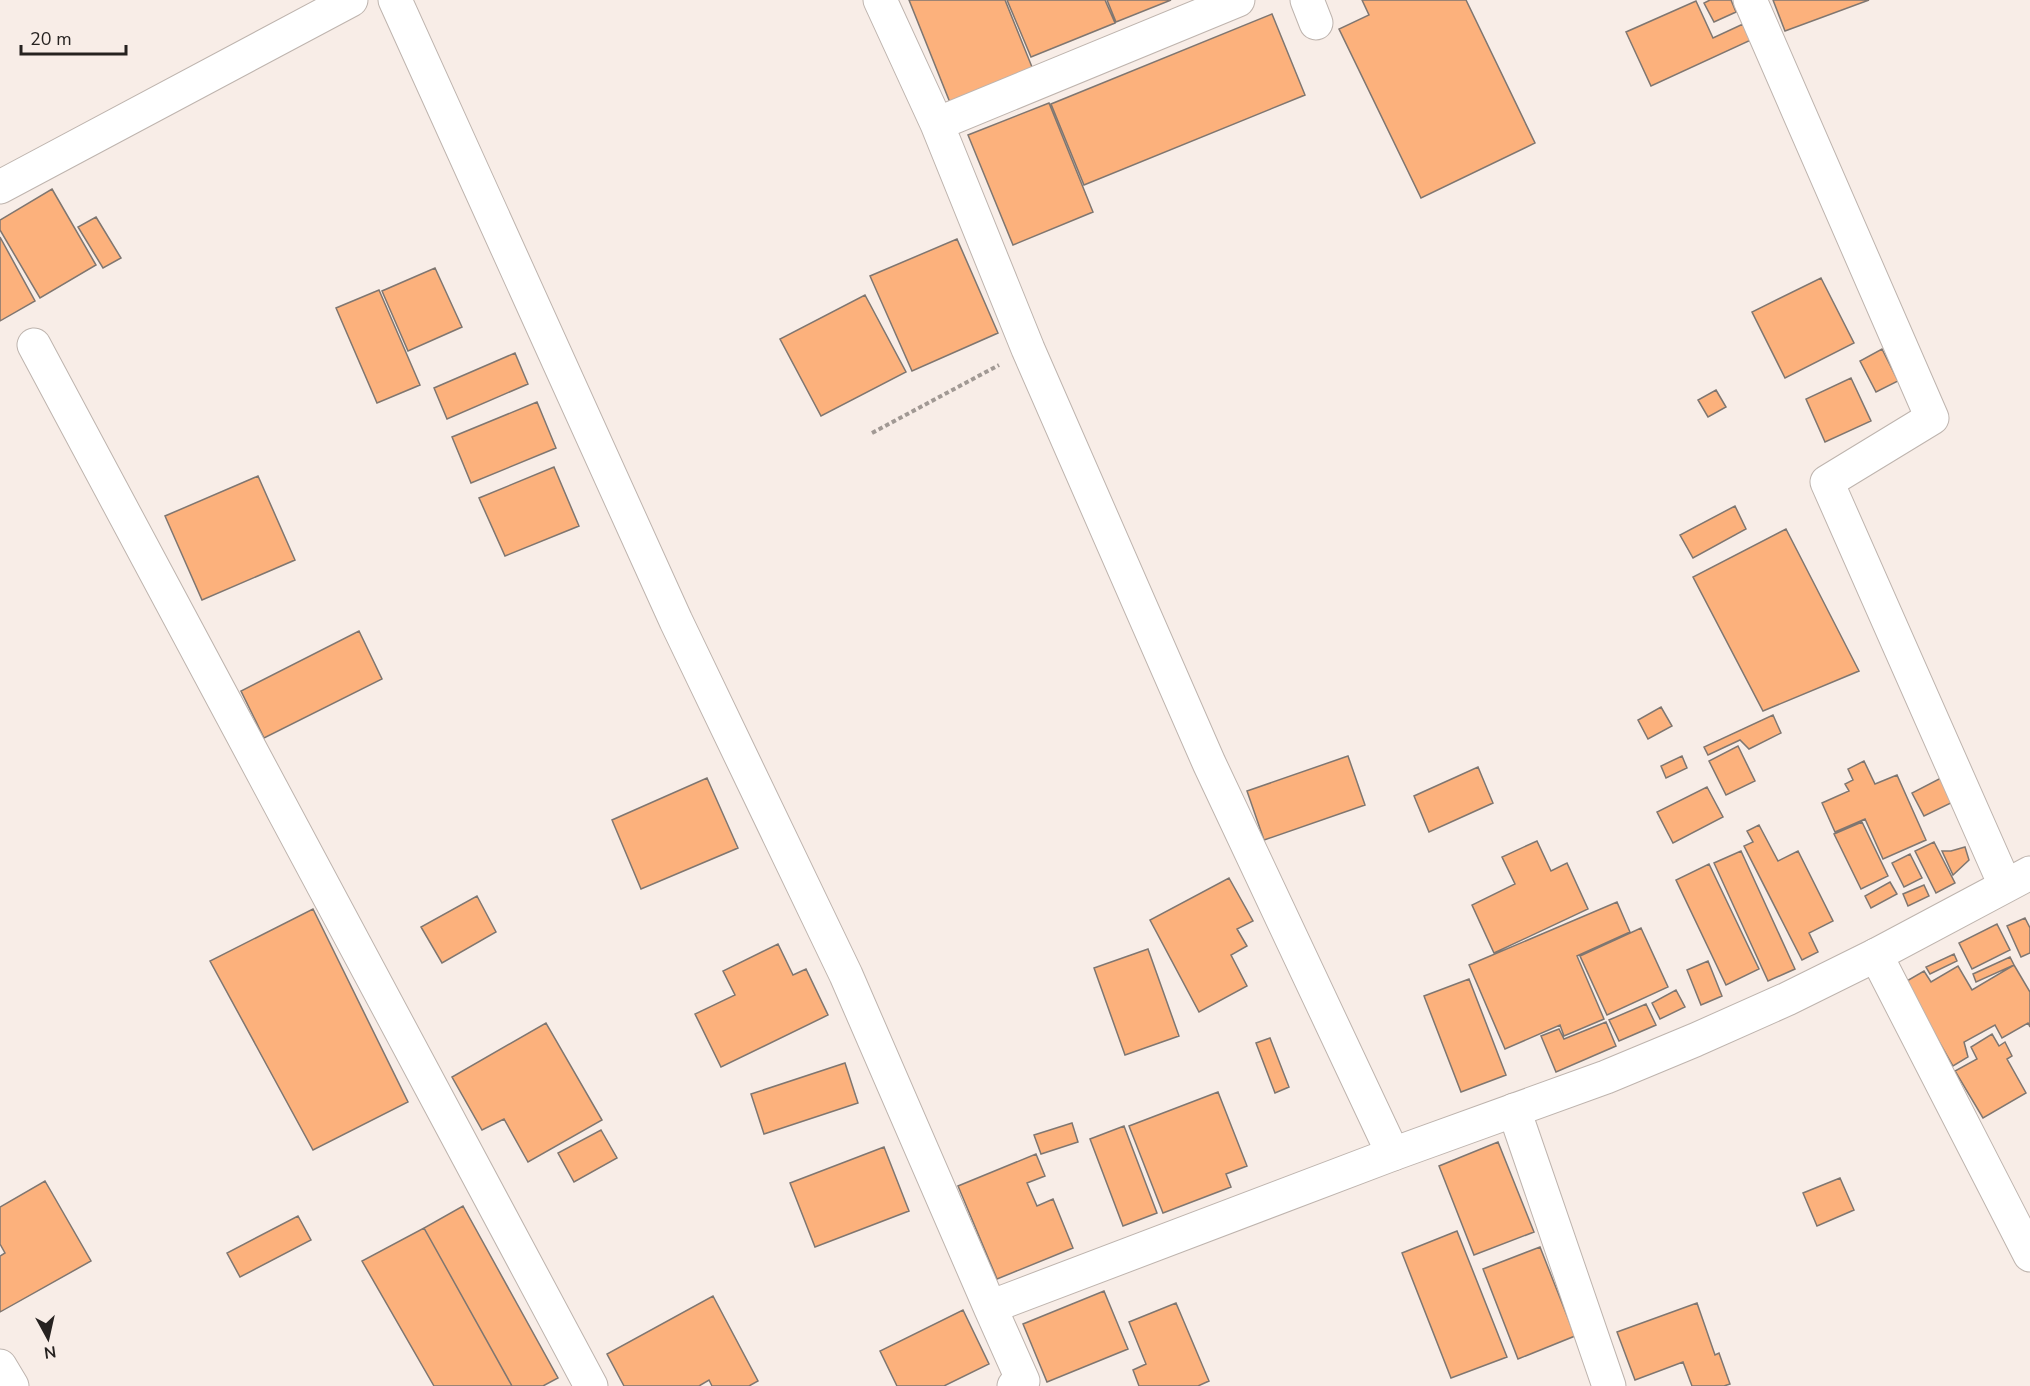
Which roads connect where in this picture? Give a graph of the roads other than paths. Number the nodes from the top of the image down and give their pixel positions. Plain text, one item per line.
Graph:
1 (351, 0) edge
2 (395, 0) edge
3 (880, 0) edge
4 (1238, 0) edge
5 (1750, 0) edge
6 (938, 124) junction
7 (0, 187) edge
8 (34, 345) dead end
9 (2018, 879) edge
10 (1876, 955) junction
11 (1514, 1110) junction
12 (1393, 1154) junction
13 (2030, 1255) edge
14 (990, 1307) junction
15 (0, 1366) edge
16 (1021, 1384) edge
17 (12, 1386) edge
18 (591, 1386) edge
19 (1609, 1386) edge

1 - 7 street
2 - 14 street
3 - 6 street
4 - 6 street
5 - 9 street
6 - 12 street
8 - 18 street
9 - 10 street
10 - 11 street
10 - 13 street
11 - 12 street
11 - 19 street
12 - 14 street
14 - 16 street
15 - 17 street

